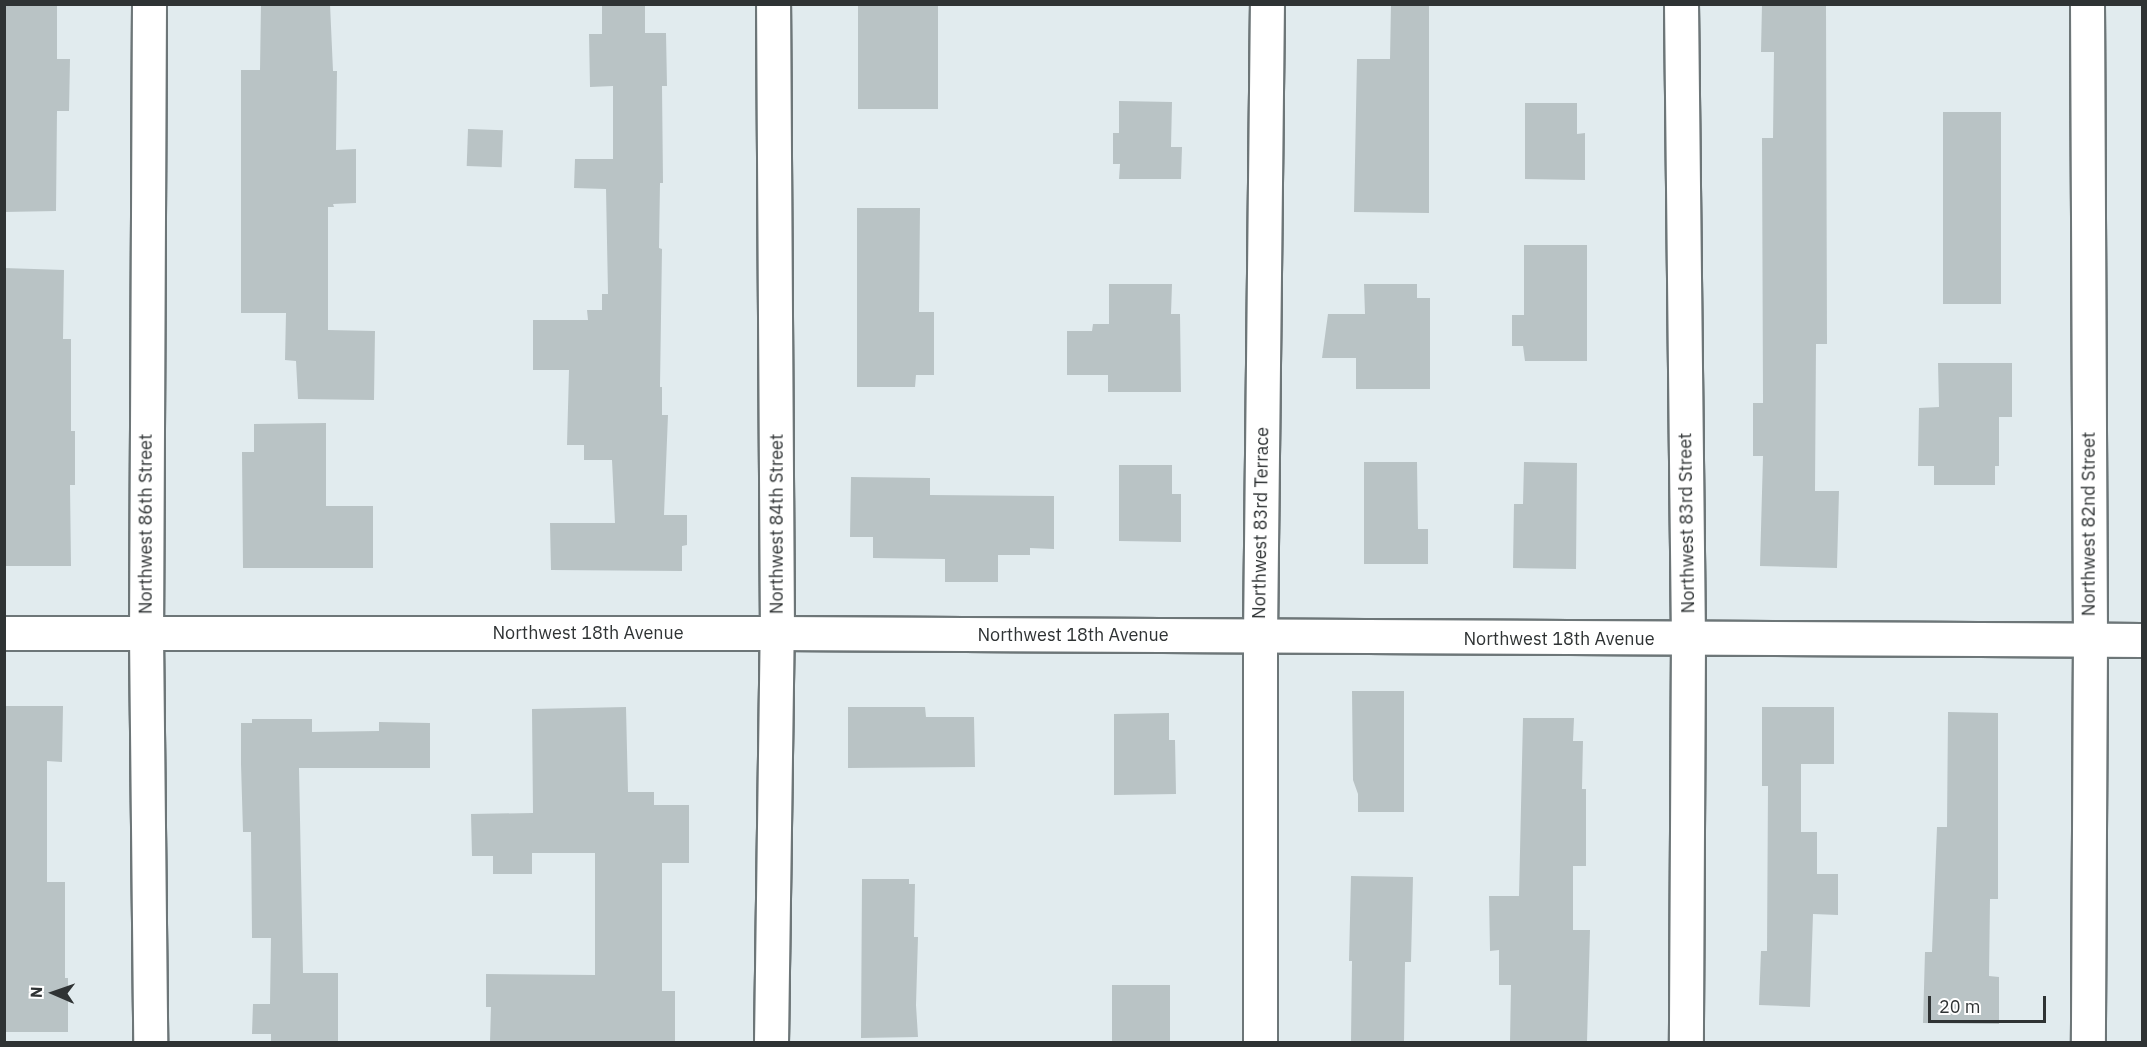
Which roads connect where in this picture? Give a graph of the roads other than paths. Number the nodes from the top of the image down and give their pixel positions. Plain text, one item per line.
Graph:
1 (149, 4) edge
2 (773, 4) edge
3 (1267, 4) edge
4 (1681, 4) edge
5 (2086, 4) edge
6 (4, 633) edge
7 (777, 633) junction
8 (146, 635) junction
9 (1260, 637) junction
10 (1688, 640) junction
11 (2090, 640) junction
12 (2142, 640) edge
13 (150, 1042) edge
14 (771, 1042) edge
15 (1260, 1042) edge
16 (1686, 1042) edge
17 (2088, 1042) edge

1 - 8 street, Northwest 86th Street
2 - 7 street, Northwest 84th Street
3 - 9 street, Northwest 83rd Terrace
4 - 10 street, Northwest 83rd Street
5 - 11 street, Northwest 82nd Street
6 - 8 street, Northwest 18th Avenue
7 - 8 street, Northwest 18th Avenue
7 - 9 street, Northwest 18th Avenue
7 - 14 street, Northwest 84th Street
8 - 13 street, Northwest 86th Street
9 - 10 street, Northwest 18th Avenue
9 - 15 street, Northwest 83rd Terrace
10 - 11 street, Northwest 18th Avenue
10 - 16 street, Northwest 83rd Street
11 - 12 street, Northwest 18th Avenue
11 - 17 street, Northwest 82nd Street

